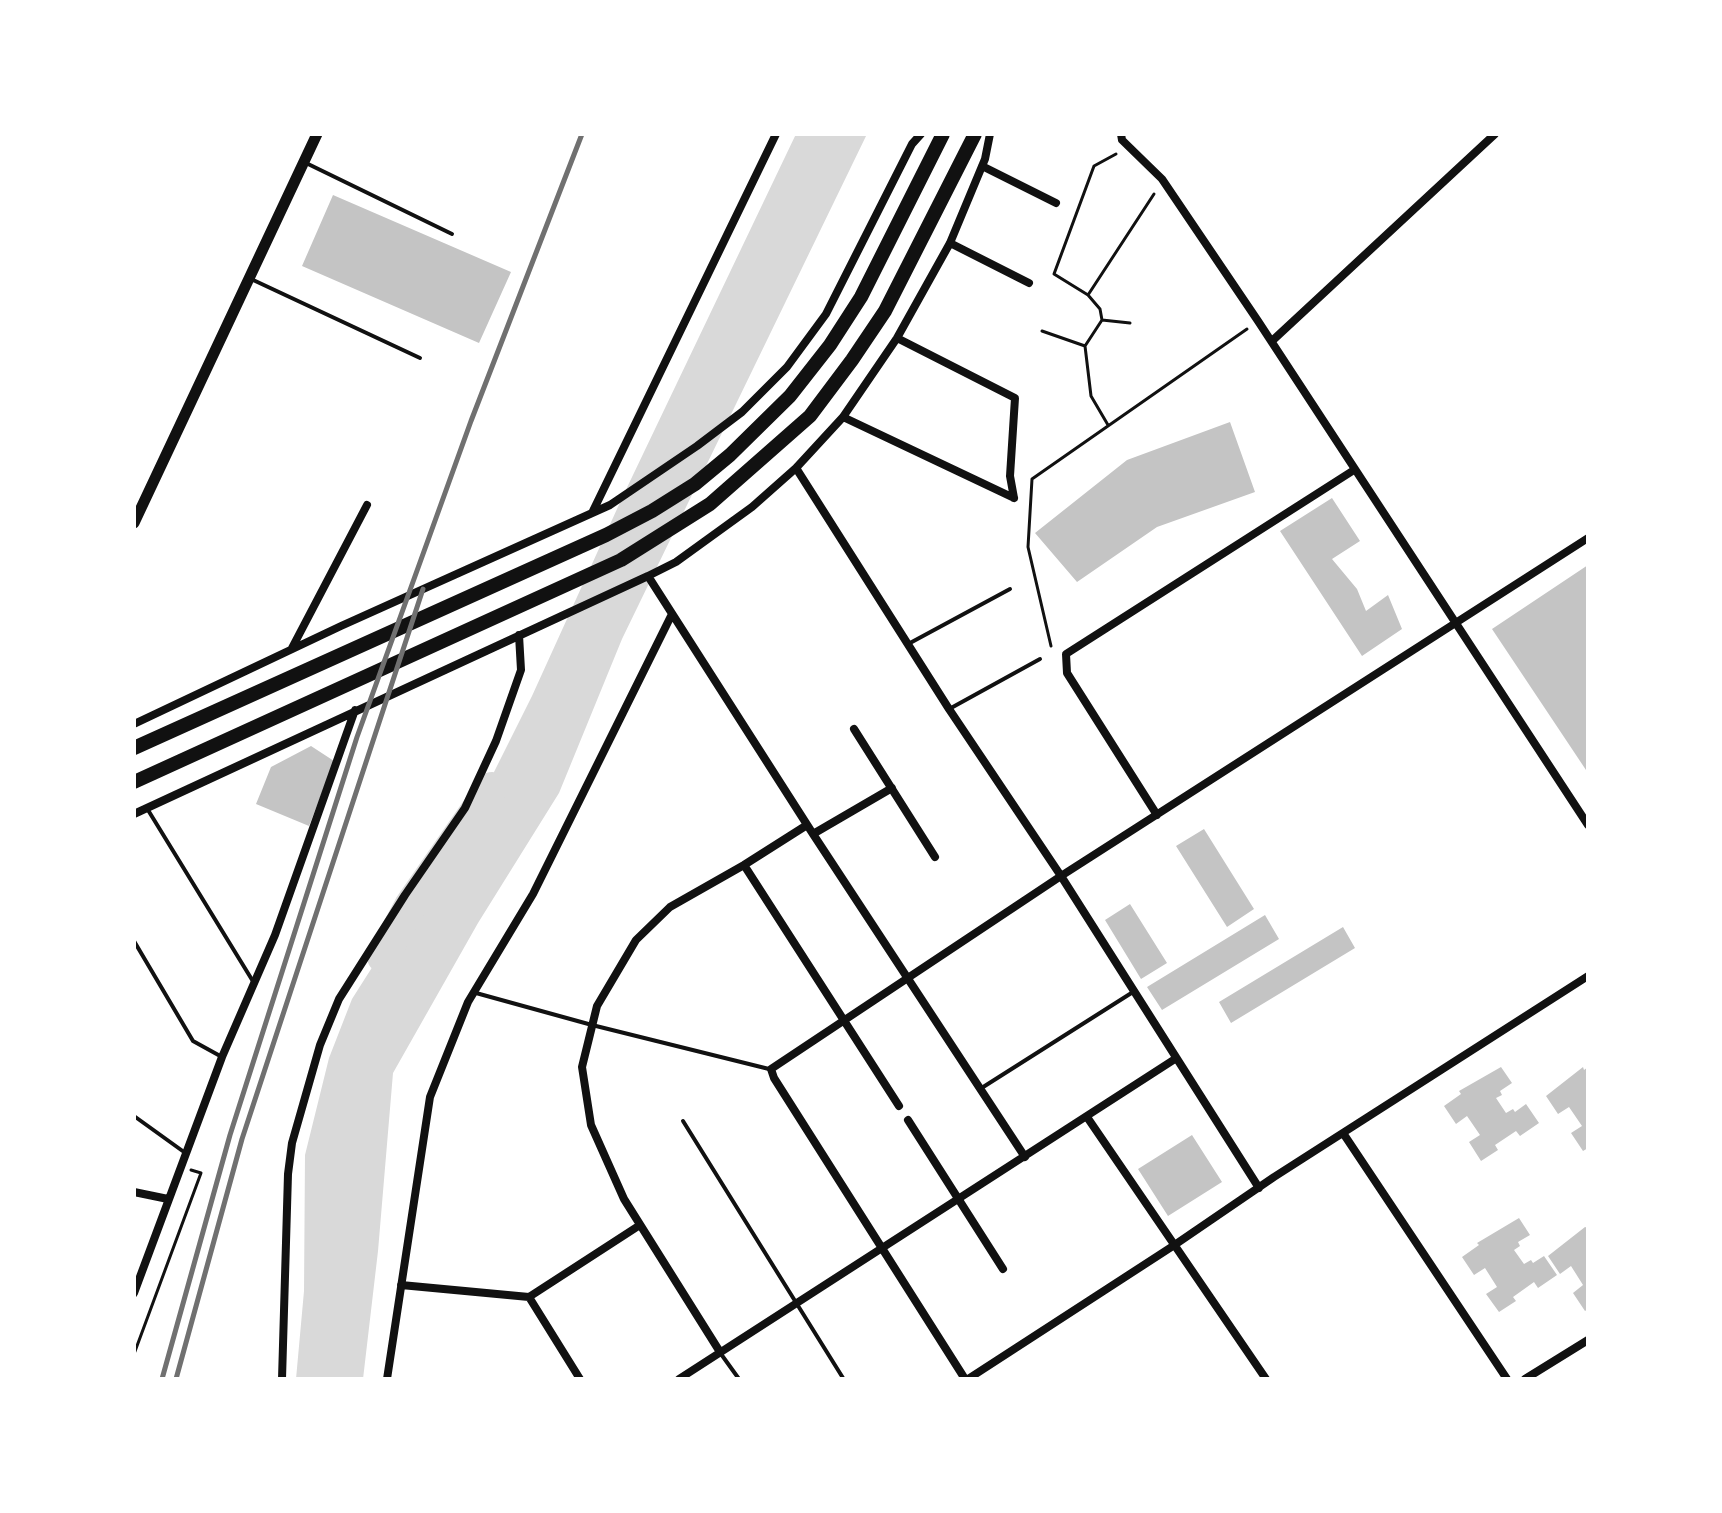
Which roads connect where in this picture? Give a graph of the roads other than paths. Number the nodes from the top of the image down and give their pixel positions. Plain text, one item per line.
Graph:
1 (317, 134) edge
2 (776, 134) edge
3 (921, 134) edge
4 (943, 134) edge
5 (990, 134) edge
6 (1121, 134) edge
7 (1495, 134) edge
8 (973, 138) edge
9 (303, 162) junction
10 (982, 166) junction
11 (1056, 203) dead end
12 (452, 234) dead end
13 (950, 243) junction
14 (248, 278) junction
15 (1029, 283) dead end
16 (897, 338) junction
17 (1272, 341) junction
18 (420, 358) dead end
19 (843, 417) junction
20 (796, 468) junction
21 (1354, 470) junction
22 (367, 505) dead end
23 (591, 513) junction
24 (134, 523) edge
25 (1588, 538) edge
26 (648, 576) junction
27 (1010, 589) dead end
28 (672, 614) junction
29 (1454, 623) junction
30 (519, 635) junction
31 (908, 644) junction
32 (292, 649) junction
33 (1040, 659) dead end
34 (359, 708) junction
35 (949, 709) junction
36 (134, 724) edge
37 (854, 729) dead end
38 (134, 748) edge
39 (134, 782) edge
40 (892, 788) junction
41 (147, 808) junction
42 (134, 814) edge
43 (1157, 815) junction
44 (807, 825) junction
45 (1588, 825) edge
46 (813, 834) junction
47 (935, 857) dead end
48 (744, 865) junction
49 (1061, 876) junction
50 (134, 941) edge
51 (1588, 976) edge
52 (908, 979) junction
53 (254, 983) junction
54 (474, 992) junction
55 (1133, 992) junction
56 (844, 1022) junction
57 (592, 1025) junction
58 (222, 1057) junction
59 (1175, 1059) junction
60 (771, 1069) junction
61 (980, 1089) junction
62 (899, 1106) dead end
63 (134, 1116) edge
64 (1087, 1117) junction
65 (908, 1120) dead end
66 (683, 1121) dead end
67 (1343, 1133) junction
68 (185, 1152) junction
69 (1025, 1157) junction
70 (1259, 1188) junction
71 (134, 1192) edge
72 (168, 1199) junction
73 (958, 1200) junction
74 (640, 1225) junction
75 (1173, 1246) junction
76 (881, 1249) junction
77 (1003, 1269) dead end
78 (401, 1285) junction
79 (134, 1293) edge
80 (529, 1297) junction
81 (795, 1304) junction
82 (1588, 1340) edge
83 (720, 1352) junction
84 (843, 1378) edge
85 (282, 1379) edge
86 (387, 1379) edge
87 (580, 1379) edge
88 (679, 1379) edge
89 (739, 1379) edge
90 (967, 1379) edge
91 (1266, 1379) edge
92 (1507, 1379) edge
93 (1525, 1379) edge

1 - 9 street
2 - 23 street
3 - 23 street
4 - 38 main road
5 - 10 street
6 - 17 street
7 - 17 street
8 - 39 main road
9 - 12 lane
9 - 14 street
10 - 11 street
10 - 13 street
13 - 15 street
13 - 16 street
14 - 18 lane
14 - 24 street
16 - 19 street
16 - 19 street
17 - 21 street
19 - 20 street
20 - 26 street
20 - 31 street
21 - 29 street
21 - 43 street
22 - 32 street
23 - 32 street
25 - 29 street
26 - 28 street
26 - 30 street
27 - 31 lane
28 - 44 street
28 - 54 street
29 - 43 street
29 - 45 street
30 - 34 street
30 - 85 street
31 - 35 street
32 - 36 street
33 - 35 lane
34 - 41 street
34 - 53 street
35 - 49 street
37 - 40 street
40 - 46 street
40 - 47 street
41 - 42 street
41 - 53 lane
43 - 49 street
44 - 46 street
44 - 48 street
46 - 52 street
48 - 56 street
48 - 57 street
49 - 52 street
49 - 55 street
50 - 58 lane
51 - 67 street
52 - 56 street
52 - 61 street
53 - 58 street
54 - 57 lane
54 - 78 street
55 - 59 street
55 - 61 lane
56 - 60 street
56 - 62 street
57 - 60 lane
57 - 74 street
58 - 68 street
59 - 64 street
59 - 70 street
60 - 76 street
61 - 69 street
63 - 68 lane
64 - 69 street
64 - 75 street
65 - 73 street
66 - 81 lane
67 - 70 street
67 - 92 street
68 - 72 street
69 - 73 street
70 - 75 street
71 - 72 street
72 - 79 street
73 - 76 street
73 - 77 street
74 - 80 street
74 - 83 street
75 - 90 street
75 - 91 street
76 - 81 street
76 - 90 street
78 - 80 street
78 - 86 street
80 - 87 street
81 - 83 street
81 - 84 lane
82 - 93 street
83 - 88 street
83 - 89 lane

